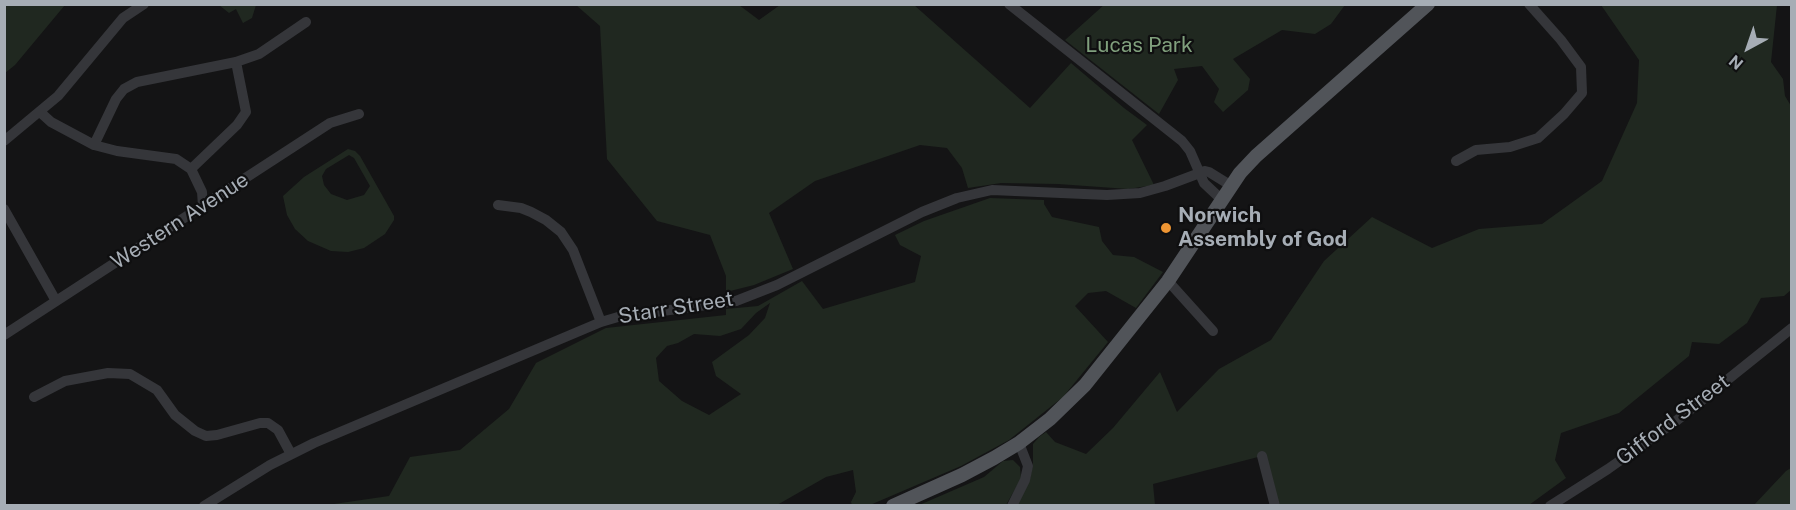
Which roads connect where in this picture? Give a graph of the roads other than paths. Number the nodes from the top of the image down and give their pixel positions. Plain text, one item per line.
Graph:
1 (144, 4) edge
2 (1009, 4) edge
3 (1428, 4) edge
4 (1529, 4) edge
5 (306, 22) dead end
6 (236, 62) junction
7 (40, 112) junction
8 (359, 114) dead end
9 (4, 141) edge
10 (94, 145) junction
11 (1456, 161) dead end
12 (191, 168) junction
13 (1199, 173) junction
14 (1230, 185) junction
15 (1221, 199) junction
16 (498, 205) dead end
17 (203, 206) junction
18 (4, 209) edge
19 (1168, 281) junction
20 (56, 301) junction
21 (601, 322) junction
22 (1791, 328) edge
23 (1213, 331) dead end
24 (4, 335) edge
25 (33, 397) dead end
26 (1018, 443) junction
27 (291, 454) junction
28 (1262, 456) dead end
29 (204, 506) edge
30 (893, 506) edge
31 (1012, 506) edge
32 (1275, 506) edge
33 (1550, 506) edge

1 - 7 street
2 - 13 street
3 - 14 main road
4 - 11 street
5 - 6 street
6 - 10 street
6 - 12 street
7 - 9 street
7 - 10 street
8 - 17 street, Western Avenue
10 - 12 street
12 - 17 street
13 - 14 street
13 - 15 street
13 - 21 street, Starr Street
14 - 15 main road
15 - 19 main road
16 - 21 street
17 - 20 street, Western Avenue
18 - 20 street
19 - 23 street
19 - 26 main road
20 - 24 street, Western Avenue
21 - 27 street, Starr Street
22 - 33 street, Gifford Street
25 - 27 street
26 - 30 main road
26 - 31 street
27 - 29 street, Starr Street
28 - 32 street

